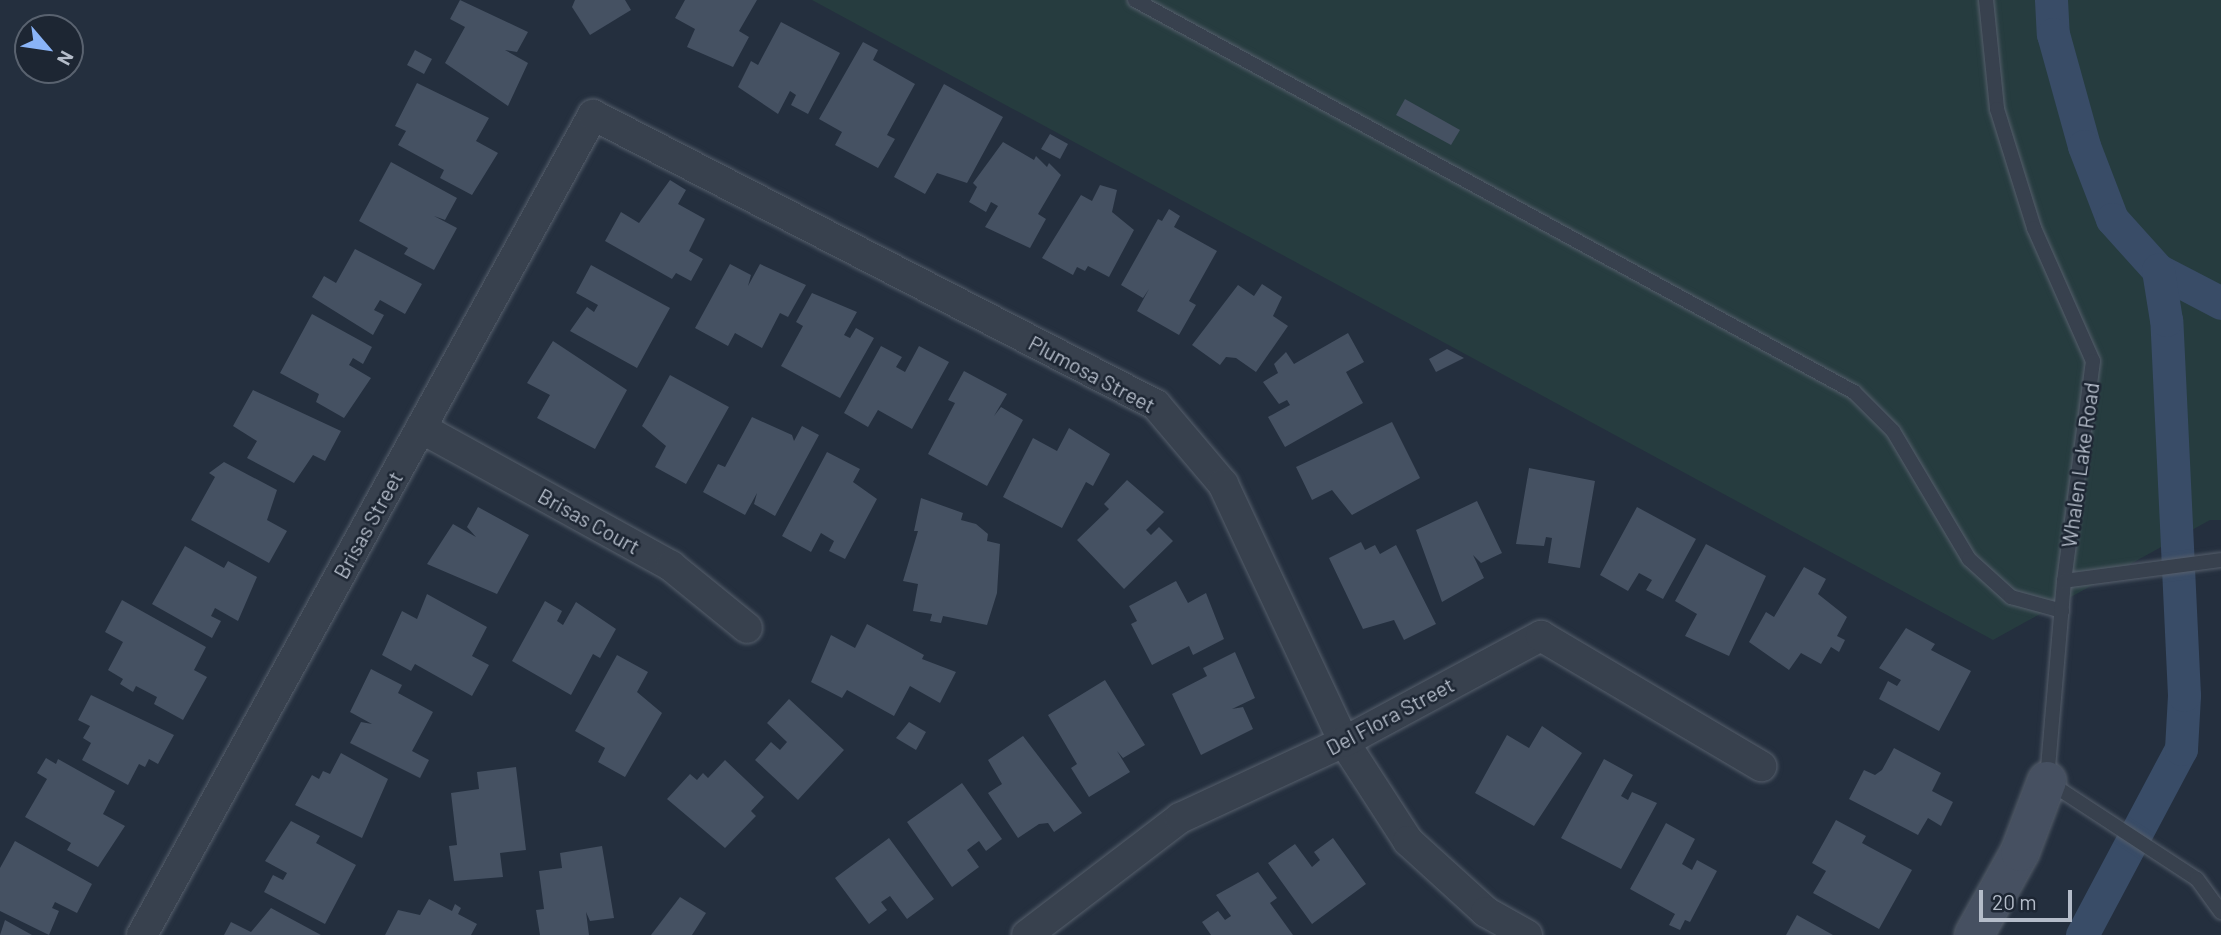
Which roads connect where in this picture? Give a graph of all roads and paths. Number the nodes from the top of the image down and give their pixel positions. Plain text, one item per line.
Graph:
1 (1135, 0) edge
2 (1986, 0) edge
3 (593, 115) joint
4 (421, 428) junction
5 (2221, 560) edge
6 (2064, 581) junction
7 (2062, 611) junction
8 (747, 628) dead end
9 (1344, 742) junction
10 (1761, 766) dead end
11 (2048, 781) junction
12 (2221, 912) edge
13 (142, 935) edge
14 (1027, 935) edge
15 (1527, 935) edge
16 (1974, 935) edge

1 - 7 lane
2 - 6 lane, Whalen Lake Road
3 - 4 street, Brisas Street
3 - 9 street, Plumosa Street
4 - 8 street, Brisas Court
4 - 13 street, Brisas Street
5 - 6 lane
6 - 7 lane, Whalen Lake Road
7 - 11 lane, Whalen Lake Road
9 - 10 street, Del Flora Street
9 - 14 street, Del Flora Street
9 - 15 street, Plumosa Street
11 - 12 lane
11 - 16 street

